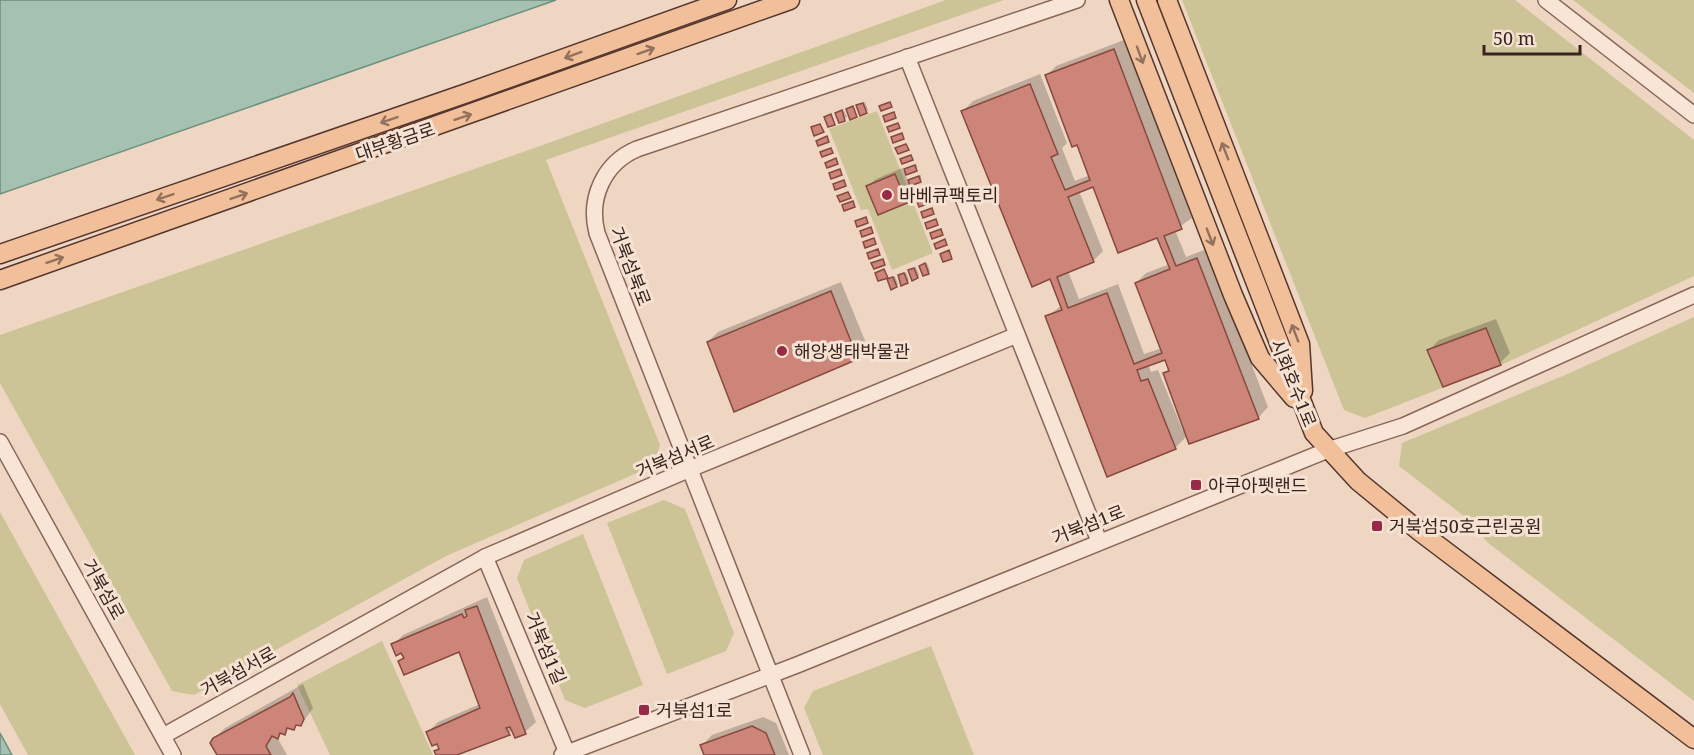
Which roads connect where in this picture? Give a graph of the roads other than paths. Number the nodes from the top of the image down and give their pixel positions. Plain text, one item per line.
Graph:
1 (727, 0) edge
2 (790, 0) edge
3 (1077, 0) edge
4 (1119, 0) edge
5 (1146, 0) edge
6 (1167, 0) edge
7 (1546, 0) edge
8 (907, 57) junction
9 (1694, 115) edge
10 (0, 254) edge
11 (0, 280) edge
12 (1694, 295) edge
13 (1017, 335) junction
14 (1305, 411) junction
15 (0, 442) edge
16 (1328, 450) junction
17 (690, 469) junction
18 (1099, 541) junction
19 (485, 557) junction
20 (770, 674) junction
21 (163, 736) junction
22 (1694, 739) edge
23 (565, 754) edge
24 (173, 755) edge
25 (802, 755) edge

1 -> 10 main road, 대부황금로
11 -> 2 main road, 대부황금로
3 - 8 street, 거북섬북로
4 -> 14 main road
5 - 14 main road, 시화호수1로
14 -> 6 main road
7 - 9 street
8 - 13 street
8 - 17 street, 거북섬북로
12 - 16 street, 거북섬1로
13 - 17 street, 거북섬서로
13 - 18 street
14 - 16 main road, 시화호수1로
15 - 21 street, 거북섬로
16 - 18 street, 거북섬1로
16 - 22 main road, 시화호수1로
17 - 19 street, 거북섬서로
17 - 20 street, 거북섬북로
18 - 20 street, 거북섬1로
19 - 21 street, 거북섬서로
19 - 23 street, 거북섬1길
20 - 23 street, 거북섬1로
20 - 25 street, 거북섬북로
21 - 24 street, 거북섬로

